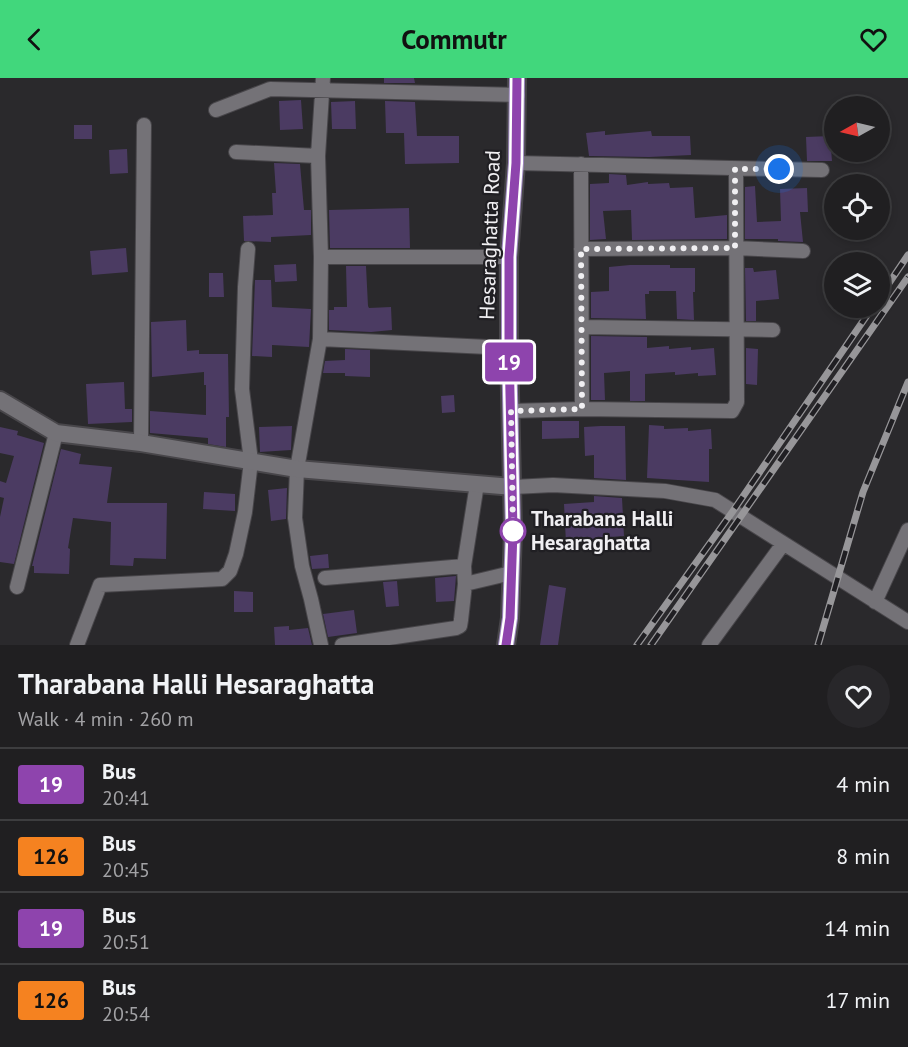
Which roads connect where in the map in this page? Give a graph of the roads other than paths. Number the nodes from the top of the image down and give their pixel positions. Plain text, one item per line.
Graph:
1 (517, 78) edge
2 (323, 85) edge
3 (518, 95) junction
4 (216, 110) dead end
5 (144, 125) dead end
6 (236, 152) dead end
7 (318, 156) junction
8 (516, 163) junction
9 (582, 164) junction
10 (735, 169) junction
11 (822, 170) dead end
12 (735, 248) junction
13 (248, 249) dead end
14 (581, 249) junction
15 (803, 251) dead end
16 (321, 256) junction
17 (509, 257) junction
18 (583, 327) junction
19 (773, 330) dead end
20 (735, 331) junction
21 (320, 339) junction
22 (509, 348) junction
23 (0, 400) edge
24 (582, 409) junction
25 (511, 411) junction
26 (56, 433) junction
27 (141, 443) junction
28 (252, 461) junction
29 (297, 469) junction
30 (477, 484) junction
31 (513, 487) junction
32 (908, 530) edge
33 (783, 544) junction
34 (464, 566) junction
35 (511, 573) junction
36 (325, 578) dead end
37 (465, 584) junction
38 (17, 587) dead end
39 (875, 602) junction
40 (908, 622) edge
41 (77, 645) edge
42 (321, 645) edge
43 (342, 645) edge
44 (506, 645) edge
45 (709, 645) edge

1 - 3 main road, Hesaraghatta Road
2 - 3 street
2 - 4 street
2 - 7 street
3 - 8 main road, Hesaraghatta Road
5 - 27 street
6 - 7 street
7 - 16 street
8 - 9 street
8 - 17 main road, Hesaraghatta Road
9 - 10 street
9 - 14 street
10 - 11 street
10 - 12 street
12 - 14 street
12 - 15 street
12 - 20 street
13 - 28 street
14 - 18 street
16 - 17 street
16 - 21 street
17 - 22 main road, Hesaraghatta Road
18 - 20 street
18 - 24 street
19 - 20 street
20 - 24 street
21 - 22 street
21 - 29 street
22 - 25 main road, Hesaraghatta Road
23 - 26 street
24 - 25 street
25 - 31 main road, Hesaraghatta Road
26 - 27 street
26 - 38 street
27 - 28 street
28 - 29 street
28 - 41 street
29 - 30 street
29 - 42 street
30 - 31 street
30 - 34 street
31 - 33 street
31 - 35 main road, Hesaraghatta Road
32 - 39 street
33 - 39 street
33 - 45 street
34 - 36 street
34 - 37 street
35 - 37 street
35 - 44 main road, Hesaraghatta Road
37 - 43 street
39 - 40 street

